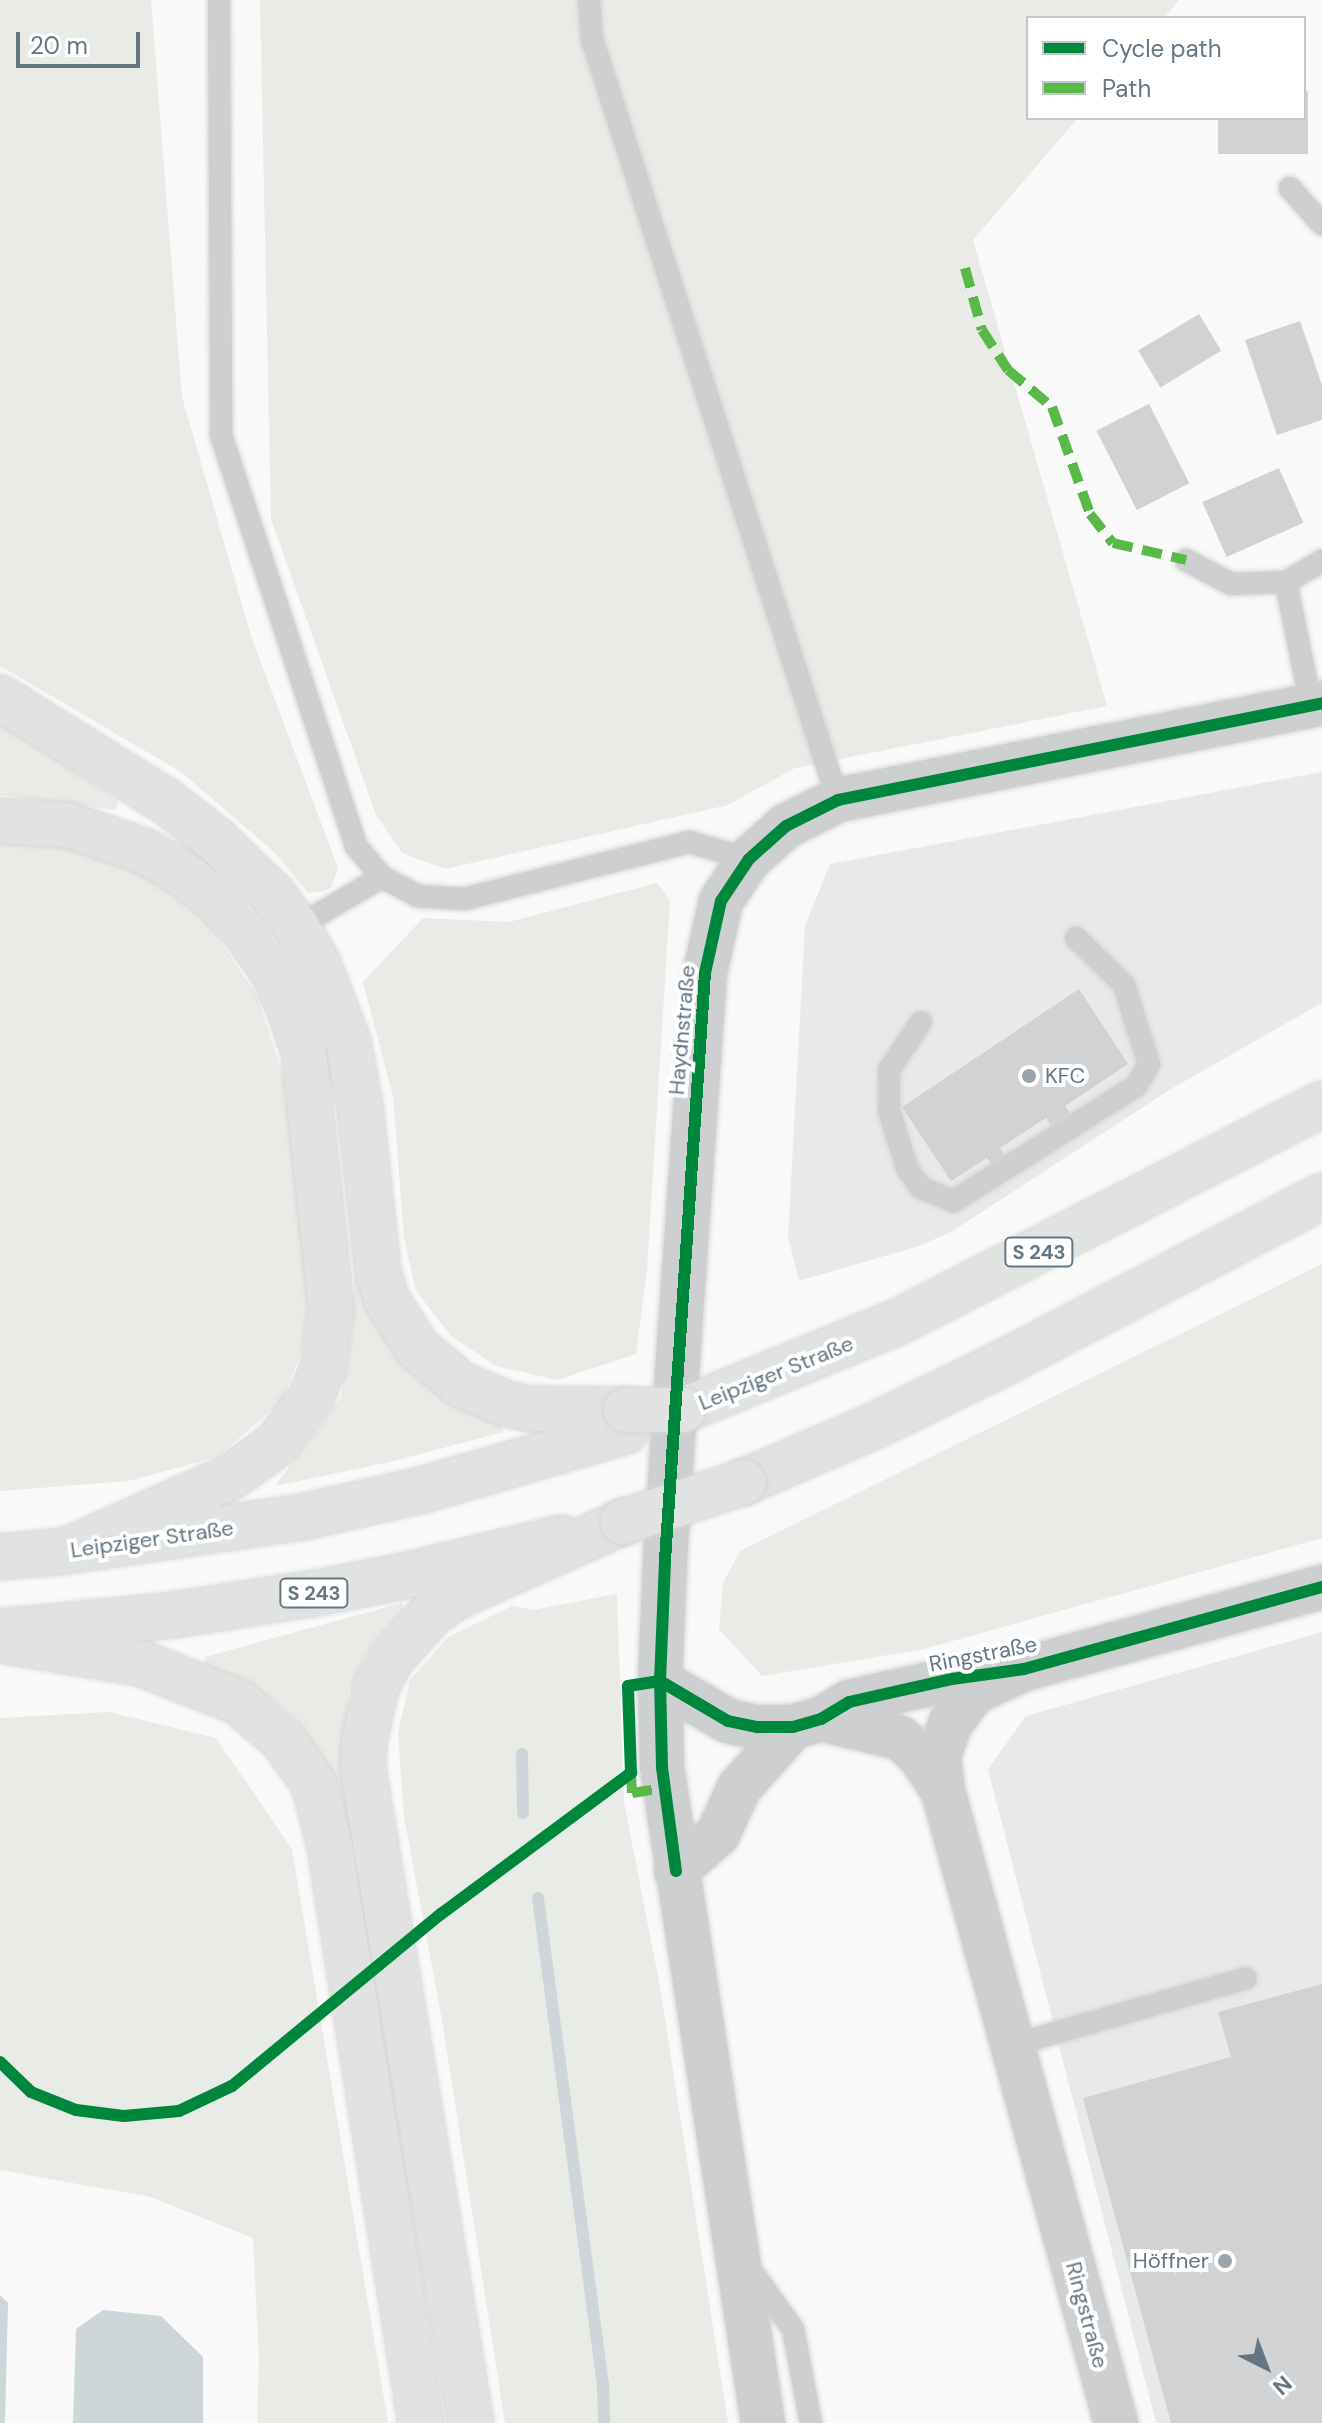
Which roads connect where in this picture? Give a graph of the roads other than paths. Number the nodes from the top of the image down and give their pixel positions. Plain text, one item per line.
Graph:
1 (219, 0) edge
2 (589, 0) edge
3 (1290, 188) dead end
4 (1322, 224) edge
5 (1186, 560) dead end
6 (1322, 561) edge
7 (1286, 582) junction
8 (0, 698) edge
9 (1316, 704) edge
10 (838, 800) junction
11 (0, 821) edge
12 (749, 859) junction
13 (382, 877) junction
14 (297, 927) junction
15 (1076, 938) dead end
16 (921, 1022) dead end
17 (1322, 1104) edge
18 (1322, 1196) edge
19 (626, 1420) junction
20 (623, 1522) junction
21 (66, 1551) junction
22 (0, 1557) edge
23 (1322, 1587) edge
24 (0, 1632) edge
25 (0, 1640) edge
26 (1024, 1669) junction
27 (660, 1681) junction
28 (807, 1723) junction
29 (943, 1791) junction
30 (676, 1871) junction
31 (1246, 1978) dead end
32 (1013, 2045) junction
33 (738, 2251) junction
34 (421, 2423) edge
35 (471, 2423) edge
36 (763, 2423) edge
37 (811, 2423) edge
38 (1116, 2423) edge

1 - 13 lane
2 - 10 lane
3 - 4 lane
5 - 7 lane
6 - 7 lane
7 - 9 lane
8 - 14 highway, Leipziger Straße
9 - 10 street, Haydnstraße
10 - 12 street, Haydnstraße
11 - 21 highway
12 - 13 lane
12 - 27 street, Haydnstraße
13 - 14 lane
14 - 19 highway, Leipziger Straße
15 - 16 lane
17 - 19 highway, Leipziger Straße / S 243, bridge
18 - 20 highway, S 243, bridge
19 - 21 highway, Leipziger Straße
20 - 24 highway, S 243
20 - 35 highway
21 - 22 highway, Leipziger Straße
23 - 26 street, Ringstraße
25 - 34 highway
26 - 28 street, Ringstraße
26 - 29 street, Ringstraße
27 - 28 street, Ringstraße
27 - 30 street, Haydnstraße
28 - 29 street, Ringstraße
28 - 30 street, Ringstraße
29 - 32 street, Ringstraße
30 - 33 street
31 - 32 lane
32 - 38 street, Ringstraße
33 - 36 street
33 - 37 lane

